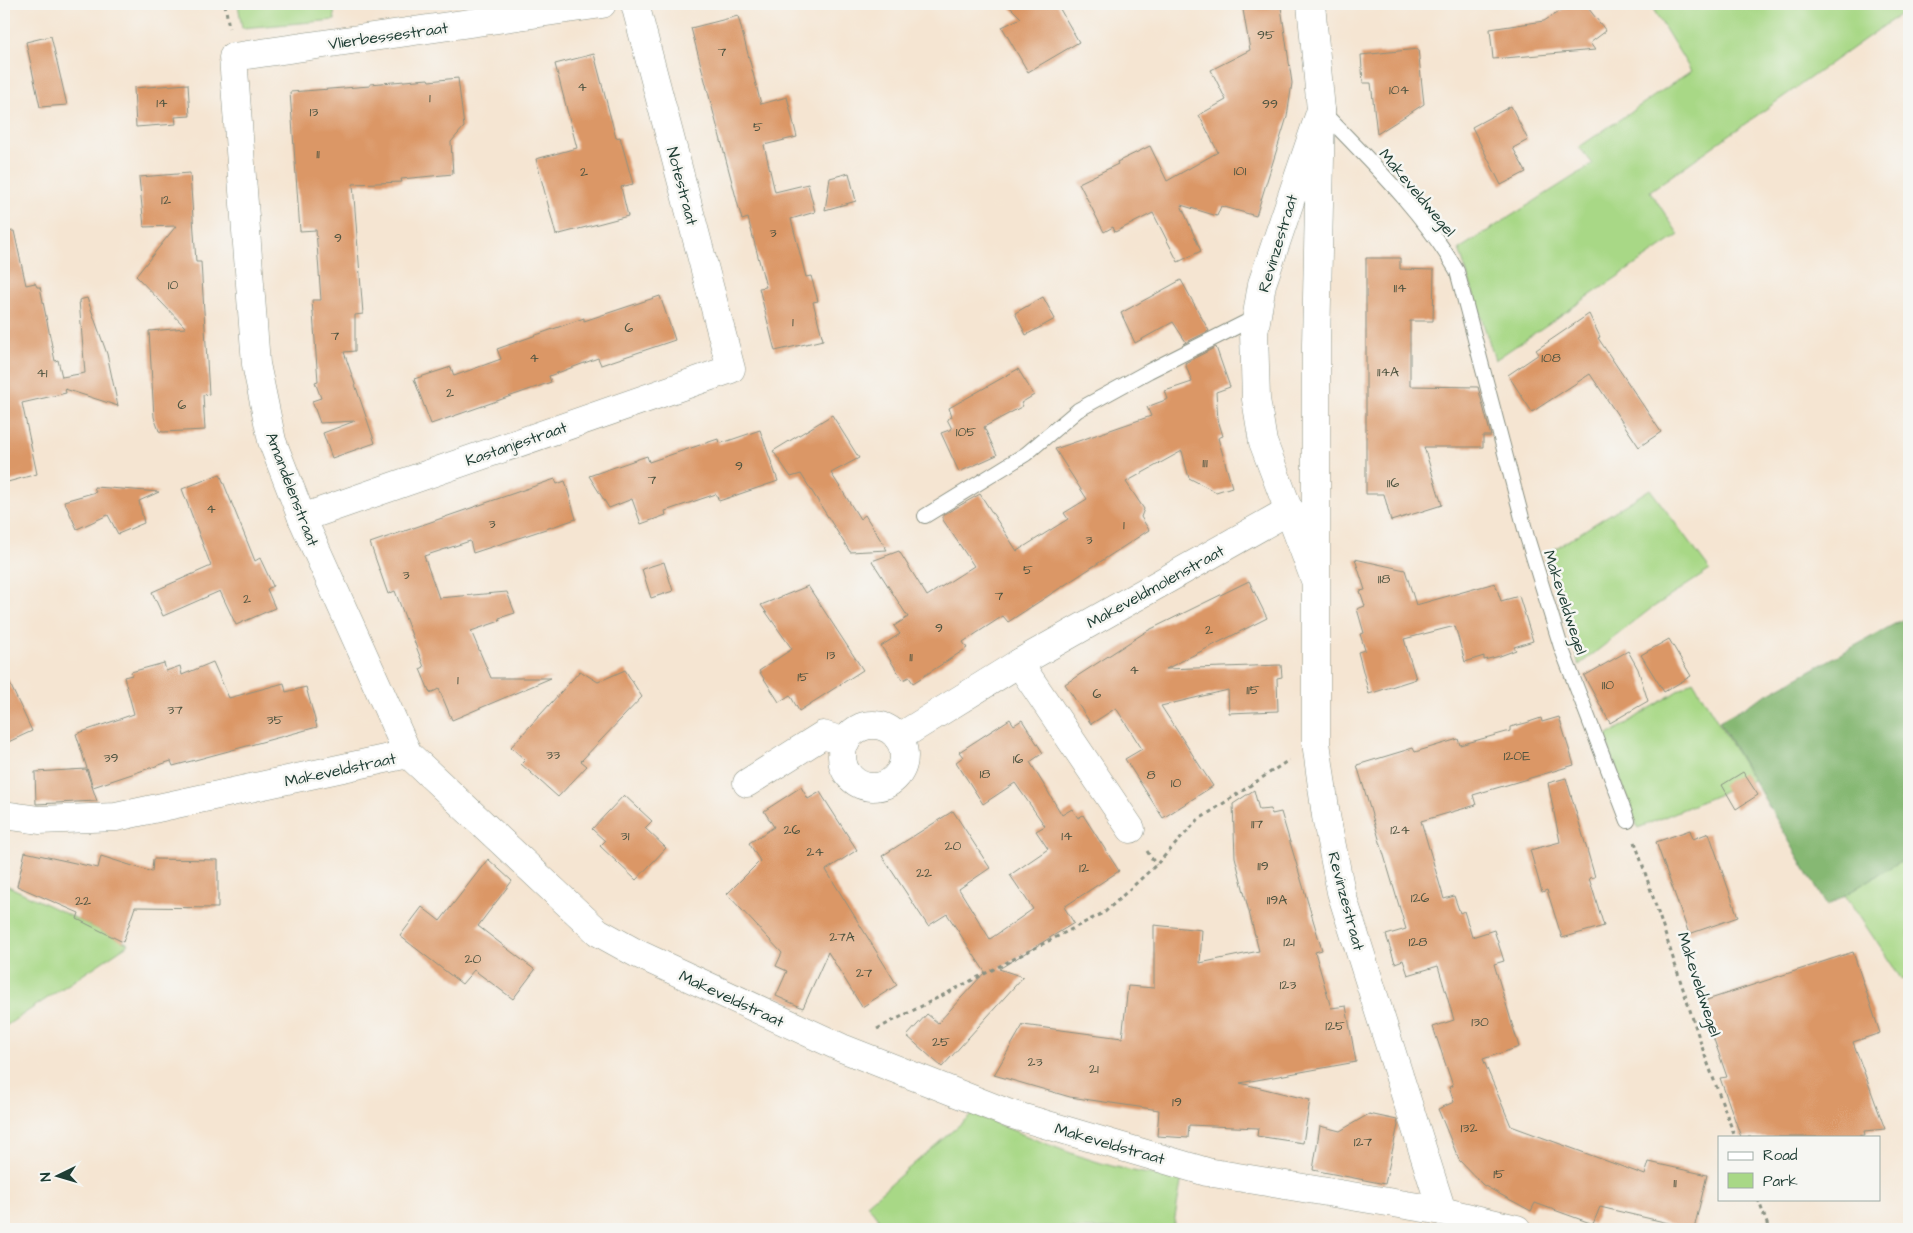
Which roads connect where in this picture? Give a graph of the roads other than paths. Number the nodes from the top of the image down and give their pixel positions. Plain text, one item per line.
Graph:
1 (602, 4) edge
2 (635, 4) edge
3 (1311, 4) edge
4 (234, 57) joint
5 (1321, 110) junction
6 (1256, 317) junction
7 (731, 369) joint
8 (1290, 510) junction
9 (925, 516) dead end
10 (302, 518) junction
11 (1314, 580) junction
12 (1019, 663) junction
13 (898, 738) junction
14 (846, 742) junction
15 (408, 754) junction
16 (747, 783) dead end
17 (4, 815) edge
18 (1628, 822) road end
19 (1132, 829) dead end
20 (1442, 1211) junction
21 (1516, 1229) edge

1 - 4 street, Vlierbessestraat
2 - 7 street, Notestraat
3 - 5 street, Revinzestraat
4 - 10 street, Amandelenstraat
5 - 6 street, Revinzestraat
5 - 11 street, Revinzestraat
5 - 18 lane, Makeveldwegel
6 - 8 street, Revinzestraat
6 - 9 lane
7 - 10 street, Kastanjestraat
8 - 11 street, Revinzestraat
8 - 12 street, Makeveldmolenstraat
10 - 15 street, Amandelenstraat
11 - 20 street, Revinzestraat
12 - 13 street, Makeveldmolenstraat
12 - 19 street
13 - 14 street
13 - 14 street
14 - 16 street
15 - 17 street, Makeveldstraat
15 - 20 street, Makeveldstraat
20 - 21 street, Makeveldstraat

